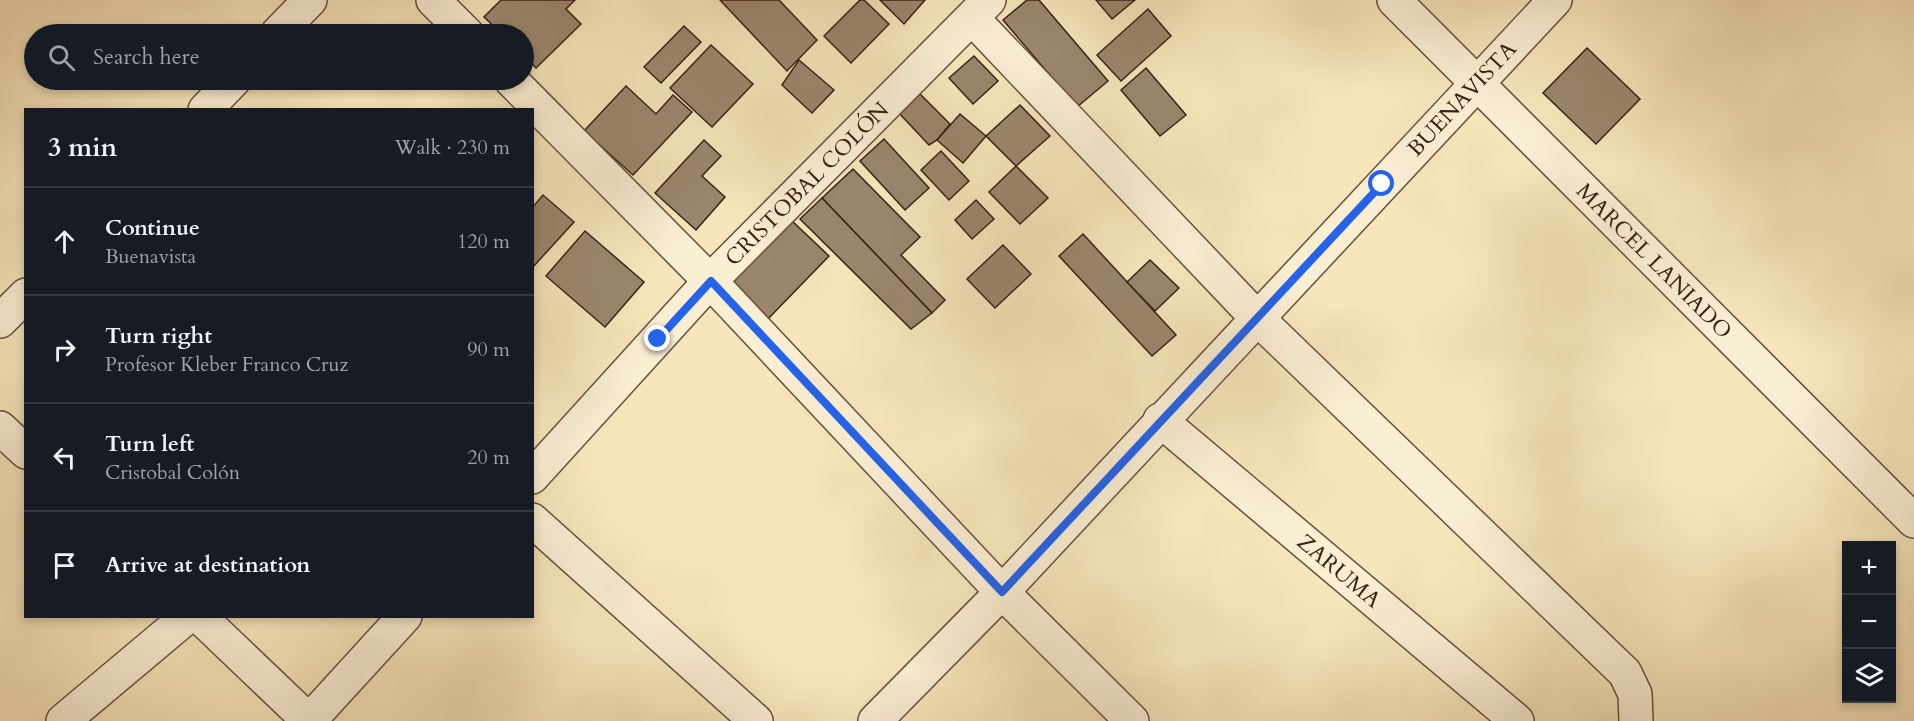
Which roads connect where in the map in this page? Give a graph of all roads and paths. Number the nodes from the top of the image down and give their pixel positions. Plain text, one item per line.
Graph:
1 (310, 0) edge
2 (433, 0) edge
3 (1394, 0) edge
4 (1555, 0) edge
5 (981, 9) edge
6 (287, 24) edge
7 (457, 24) edge
8 (1476, 83) junction
9 (224, 90) edge
10 (521, 90) edge
11 (207, 108) edge
12 (711, 281) junction
13 (24, 297) edge
14 (1257, 318) junction
15 (0, 321) edge
16 (1160, 420) junction
17 (0, 428) edge
18 (24, 450) edge
19 (534, 475) edge
20 (1914, 521) edge
21 (534, 522) edge
22 (1002, 592) junction
23 (186, 618) edge
24 (201, 618) edge
25 (403, 618) edge
26 (63, 721) edge
27 (309, 721) edge
28 (756, 721) edge
29 (875, 721) edge
30 (1132, 721) edge
31 (1517, 721) edge
32 (1636, 721) edge

1 - 6 street
2 - 7 street
3 - 8 street, MARCEL LANIADO
4 - 8 street, BUENAVISTA
5 - 12 street, CRISTOBAL COLÓN
5 - 14 street
8 - 14 street, BUENAVISTA
8 - 20 street, MARCEL LANIADO
9 - 11 street
10 - 12 street
12 - 19 street, CRISTOBAL COLÓN
12 - 22 street
13 - 15 street
14 - 16 street, BUENAVISTA
14 - 32 street
16 - 22 street, BUENAVISTA
16 - 31 street, ZARUMA
17 - 18 street
21 - 28 street
22 - 29 street, BUENAVISTA
22 - 30 street
23 - 26 street
24 - 27 street
25 - 27 street

